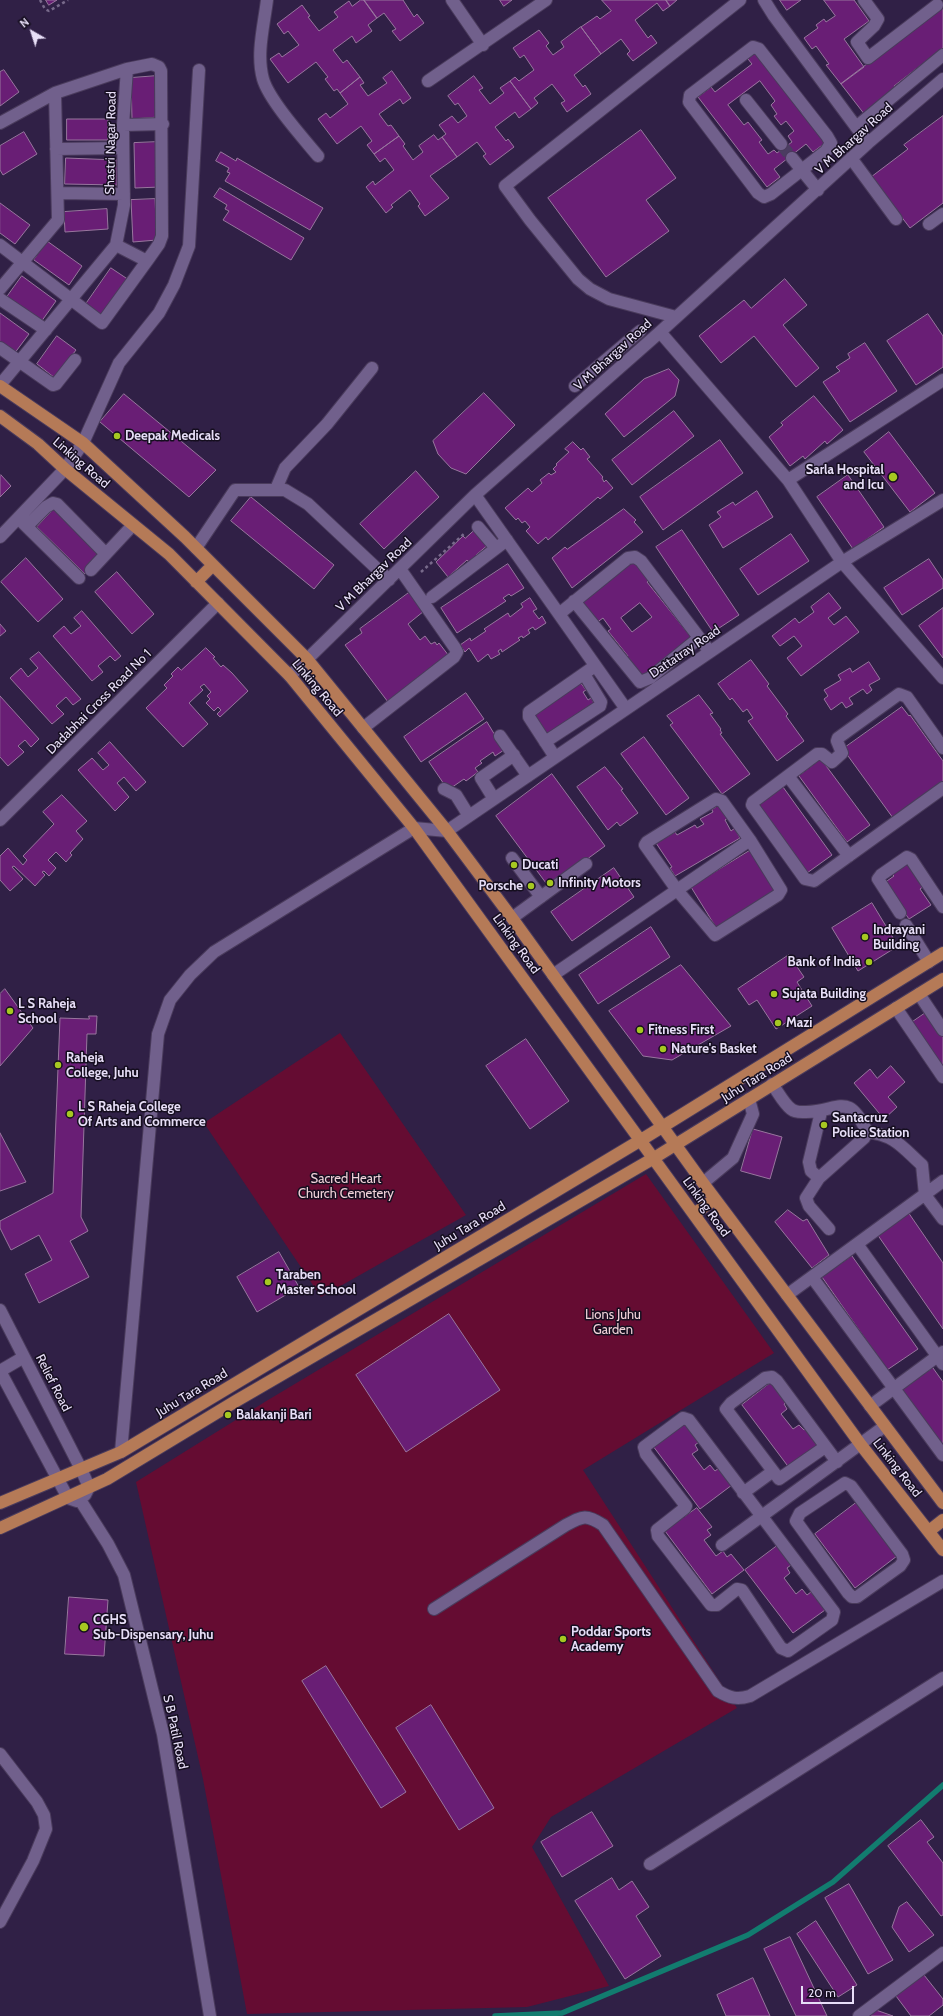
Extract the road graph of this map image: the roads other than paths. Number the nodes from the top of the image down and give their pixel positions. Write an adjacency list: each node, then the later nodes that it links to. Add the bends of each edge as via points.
1 (267, 0): 24 (street, via 260,50 263,79 276,103)
2 (452, 0): 8 (street)
3 (546, 0): 8 (street)
4 (740, 0): 41 (street, via 505,186 530,220 590,289 609,299)
5 (764, 0): 19 (street)
6 (864, 0): 7 (street, via 878,19 856,42 868,58)
7 (937, 5)
8 (483, 45): 13 (street)
9 (943, 55): 19 (street)
10 (127, 70): 14 (street, Shastri Nagar Road); 17 (street, via 152,64 159,67); 18 (street, Shastri Nagar Road)
11 (199, 70): 55 (street, via 189,246 159,314 119,363)
12 (943, 79): 20 (street, V M Bhargav Road)
13 (428, 81)
14 (55, 93): 16 (street, Shastri Nagar Road); 23 (street)
15 (746, 100): 21 (street)
16 (0, 123)
17 (163, 124): 18 (street); 36 (street, via 162,236)
18 (123, 125): 22 (street, Shastri Nagar Road)
19 (856, 127): 20 (street)
20 (868, 143): 26 (street, V M Bhargav Road)
21 (781, 144)
22 (123, 148): 23 (street); 30 (street, Shastri Nagar Road)
23 (56, 149): 29 (street)
24 (318, 156)
25 (792, 158): 27 (street)
26 (852, 158): 28 (street, V M Bhargav Road); 32 (street)
27 (802, 170): 27 (street, via 826,151 830,140 759,49 753,47 690,95 689,102 692,107 761,195 764,197 771,194); 28 (street)
28 (818, 190): 41 (street, V M Bhargav Road)
29 (59, 193): 30 (street); 37 (street, via 58,220)
30 (124, 194): 35 (street, Shastri Nagar Road)
31 (943, 214): 33 (street)
32 (896, 219)
33 (929, 224)
34 (0, 245): 37 (street)
35 (116, 245): 36 (street); 40 (street, Shastri Nagar Road)
36 (147, 261): 40 (street, via 102,323)
37 (23, 263): 38 (street); 40 (street)
38 (0, 289)
39 (0, 300): 42 (street)
40 (71, 300): 42 (street, Shastri Nagar Road)
41 (676, 317): 44 (street, V M Bhargav Road)
42 (46, 330): 48 (street, Shastri Nagar Road)
43 (640, 331): 46 (street)
44 (660, 332): 49 (street, V M Bhargav Road); 57 (street)
45 (0, 348): 48 (street)
46 (615, 353): 49 (street); 53 (street)
47 (75, 360): 48 (street, via 53,385)
48 (20, 361): 52 (street, Shastri Nagar Road)
49 (624, 364): 59 (street, V M Bhargav Road)
50 (372, 368): 58 (street, via 327,424 285,468)
51 (943, 380): 57 (street)
52 (0, 385): 55 (main road, Linking Road)
53 (575, 386)
54 (0, 416): 56 (main road, Linking Road, via 38,444)
55 (83, 443): 56 (street); 66 (main road, Linking Road)
56 (65, 469): 61 (street); 62 (main road, Linking Road)
57 (788, 480): 69 (street)
58 (276, 489): 66 (street, via 236,490); 74 (street, via 285,490 308,504)
59 (475, 495): 65 (street); 71 (street, V M Bhargav Road)
60 (943, 500): 69 (street, Dattatray Road)
61 (23, 522): 64 (street); 68 (street, via 53,503 57,504); 73 (street)
62 (133, 525): 68 (street); 75 (main road, Linking Road)
63 (478, 526): 67 (street)
64 (0, 537)
65 (507, 540): 67 (street); 79 (street)
66 (196, 548): 70 (main road, Linking Road)
67 (496, 548): 76 (street)
68 (106, 554): 72 (street)
69 (842, 562): 81 (street, Dattatray Road); 86 (street)
70 (213, 565): 75 (main road); 82 (main road, Linking Road)
71 (400, 569): 74 (street, V M Bhargav Road); 88 (street, via 457,652)
72 (91, 570)
73 (79, 578)
74 (390, 580): 82 (street, V M Bhargav Road)
75 (196, 582): 78 (main road, Linking Road)
76 (432, 597)
77 (574, 601): 79 (street); 80 (street, via 640,682 650,678); 80 (street, via 628,558 635,557 641,561)
78 (218, 603): 85 (main road, Linking Road); 102 (street, Dadabhai Cross Road No 1)
79 (559, 614): 83 (street)
80 (699, 638): 81 (street)
81 (710, 652): 87 (street, Dattatray Road)
82 (307, 659): 85 (street, V M Bhargav Road); 88 (main road, Linking Road)
83 (595, 666): 84 (street); 87 (street)
84 (584, 674): 90 (street, via 529,712 529,717); 90 (street, via 601,702 600,706)
85 (290, 676): 103 (main road, Linking Road)
86 (943, 678)
87 (626, 709): 93 (street, Dattatray Road)
88 (364, 728): 104 (main road, Linking Road)
89 (500, 736): 92 (street)
90 (545, 742): 93 (street)
91 (942, 746): 96 (street, via 907,697 899,694 838,738 842,753 832,762 822,754 817,754)
92 (514, 754): 95 (street); 100 (street, via 481,778)
93 (555, 758): 94 (street, Dattatray Road)
94 (543, 773): 95 (street, Dattatray Road); 99 (street)
95 (528, 776): 100 (street, Dattatray Road)
96 (788, 776): 106 (street); 106 (street, via 752,805 805,880 814,882)
97 (943, 788): 106 (street)
98 (444, 789): 101 (street, via 456,795)
99 (511, 796)
100 (494, 799): 101 (street, Dattatray Road)
101 (469, 816): 104 (street, Dattatray Road)
102 (0, 820)
103 (414, 828): 104 (street); 130 (main road, Linking Road); 153 (street, via 214,952 190,975 170,1000 158,1034)
104 (447, 831): 113 (main road, Linking Road)
105 (750, 840): 109 (street); 109 (street, via 722,801 716,799 647,842 646,848); 109 (street, via 779,886 781,890 778,895 715,935)
106 (849, 856)
107 (512, 858): 110 (street)
108 (586, 864): 110 (street)
109 (677, 890): 117 (street)
110 (541, 897): 113 (street)
111 (943, 907): 112 (street, via 911,859 907,858 878,879)
112 (900, 913)
113 (512, 918): 117 (main road, Linking Road)
114 (906, 925): 116 (street)
115 (943, 953): 116 (main road, Juhu Tara Road)
116 (929, 962): 123 (main road, Juhu Tara Road)
117 (553, 975): 128 (main road, Linking Road)
118 (943, 979): 119 (main road, Juhu Tara Road)
119 (921, 993): 120 (main road, Juhu Tara Road); 121 (street); 122 (street)
120 (896, 1008): 124 (street); 125 (main road, Juhu Tara Road)
121 (943, 1020)
122 (943, 1030)
123 (770, 1060): 125 (main road); 128 (main road, Juhu Tara Road)
124 (943, 1077)
125 (777, 1081): 126 (main road, Juhu Tara Road); 127 (street, via 792,1110)
126 (748, 1099): 131 (main road, Juhu Tara Road); 135 (street, via 753,1114 733,1158)
127 (821, 1112): 129 (street, via 842,1105 851,1108); 133 (street, via 809,1162 811,1171)
128 (662, 1127): 130 (main road, Juhu Tara Road); 131 (main road, Linking Road)
129 (867, 1132): 133 (street, via 864,1138); 136 (street, via 892,1138 922,1165)
130 (640, 1140): 132 (main road, Linking Road); 153 (main road, Juhu Tara Road)
131 (674, 1145): 132 (main road, Juhu Tara Road); 135 (main road, Linking Road)
132 (654, 1158): 138 (main road, Linking Road); 160 (main road, Juhu Tara Road, via 236,1401 108,1479)
133 (819, 1178): 140 (street, via 806,1198 808,1206)
134 (943, 1181): 136 (street)
135 (703, 1183): 137 (main road, Linking Road)
136 (925, 1195): 139 (street); 141 (street)
137 (715, 1199): 138 (main road); 143 (main road, Linking Road)
138 (694, 1214): 151 (main road, Linking Road)
139 (943, 1219)
140 (829, 1230)
141 (857, 1244): 142 (street); 146 (street)
142 (812, 1277): 143 (street); 148 (street)
143 (787, 1295): 149 (main road, Linking Road)
144 (0, 1310): 145 (street, Relief Road)
145 (24, 1357): 147 (street); 156 (street, Relief Road)
146 (941, 1357): 148 (street)
147 (0, 1371): 159 (street)
148 (894, 1388): 149 (street); 154 (street)
149 (870, 1406): 150 (main road, Linking Road)
150 (885, 1426): 151 (street); 166 (main road, Linking Road)
151 (861, 1445): 155 (street); 170 (main road, Linking Road)
152 (825, 1446): 155 (street); 158 (street, via 782,1478 777,1478); 158 (street, via 775,1379 769,1377 726,1409)
153 (121, 1452): 156 (main road, Juhu Tara Road)
154 (943, 1455)
155 (837, 1462): 157 (street)
156 (81, 1469): 159 (main road, Juhu Tara Road); 160 (street)
157 (824, 1471): 161 (street); 167 (street)
158 (772, 1472): 162 (street)
159 (57, 1480): 163 (street); 164 (main road, Juhu Tara Road)
160 (89, 1487): 163 (main road, Juhu Tara Road); 165 (street)
161 (836, 1487): 161 (street, via 800,1513 796,1521 848,1593 852,1597 857,1597 900,1566 904,1560 852,1486 845,1483)
162 (743, 1493): 167 (street); 167 (street, via 687,1419 683,1418 644,1447 646,1454 686,1506 657,1530 658,1536 711,1604 717,1605 737,1589 742,1590 782,1648 788,1651 832,1620 834,1612)
163 (68, 1498): 165 (street); 169 (main road, Juhu Tara Road)
164 (0, 1503)
165 (82, 1503): 181 (street, S B Patil Road, via 124,1575 163,1734)
166 (943, 1504)
167 (762, 1517): 171 (street)
168 (943, 1520): 170 (main road)
169 (0, 1528)
170 (929, 1531): 172 (main road, Linking Road)
171 (722, 1545)
172 (943, 1550)
173 (943, 1581): 174 (street, via 750,1696 739,1699 718,1691 603,1525 592,1518 583,1516 566,1525)
174 (434, 1609)
175 (943, 1678): 177 (street)
176 (0, 1754): 178 (street, via 37,1802 44,1815 46,1829)
177 (650, 1864)
178 (0, 1922)
179 (943, 1953): 180 (street)
180 (863, 2014)
181 (210, 2016)

